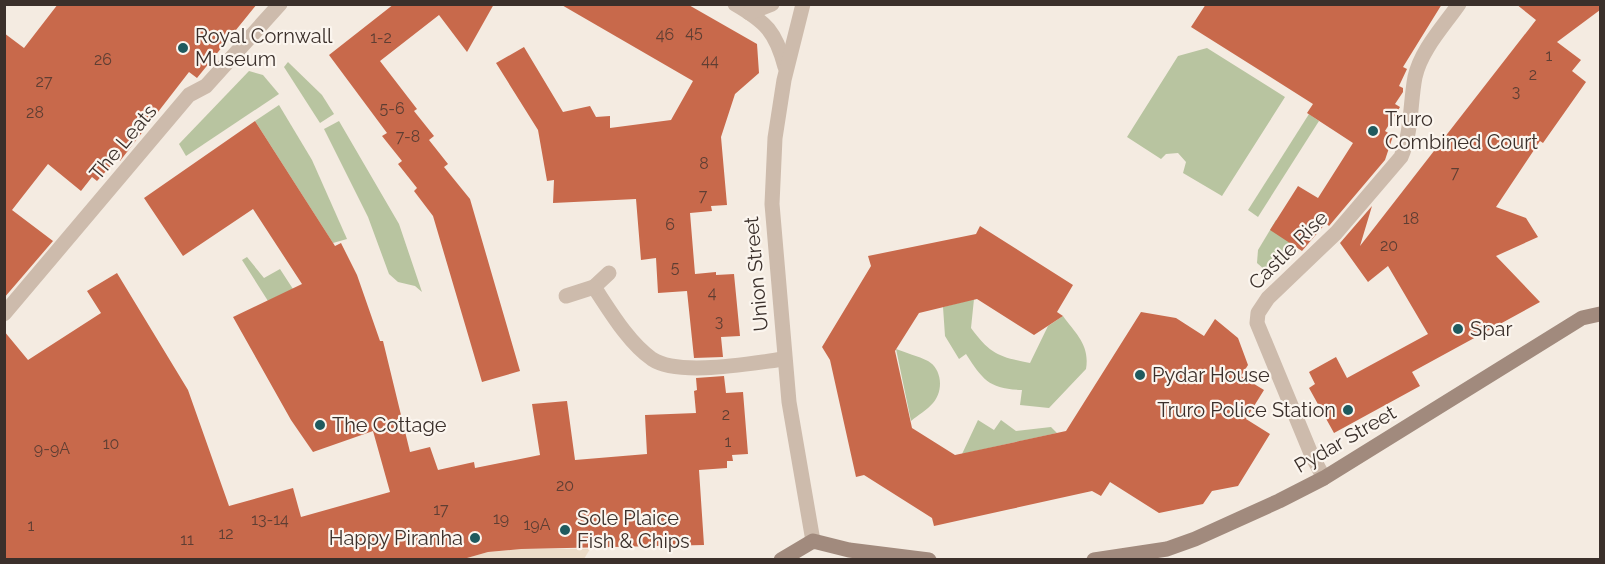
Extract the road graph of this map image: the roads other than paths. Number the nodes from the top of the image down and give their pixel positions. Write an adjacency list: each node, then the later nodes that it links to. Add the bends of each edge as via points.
1 (280, 4): 11 (street, The Leats, via 206,86 189,95)
2 (735, 4): 6 (street)
3 (772, 4): 6 (street)
4 (803, 4): 7 (street, Union Street)
5 (1459, 4): 14 (street, Castle Rise, via 1420,62 1406,142 1396,163 1336,233 1258,312 1257,323)
6 (750, 13): 7 (street, via 775,36)
7 (785, 70): 13 (street, Union Street, via 775,138 772,204)
8 (609, 273): 9 (street)
9 (594, 287): 10 (street); 13 (street, via 640,348 660,363 692,367)
10 (566, 296)
11 (4, 314)
12 (1600, 314): 14 (main road, Pydar Street, via 1582,318)
13 (784, 359): 15 (street, Union Street)
14 (1324, 478): 18 (main road, Pydar Street, via 1167,549)
15 (813, 541): 16 (main road); 17 (main road, via 849,550)
16 (781, 560)
17 (930, 560)
18 (1094, 560)

